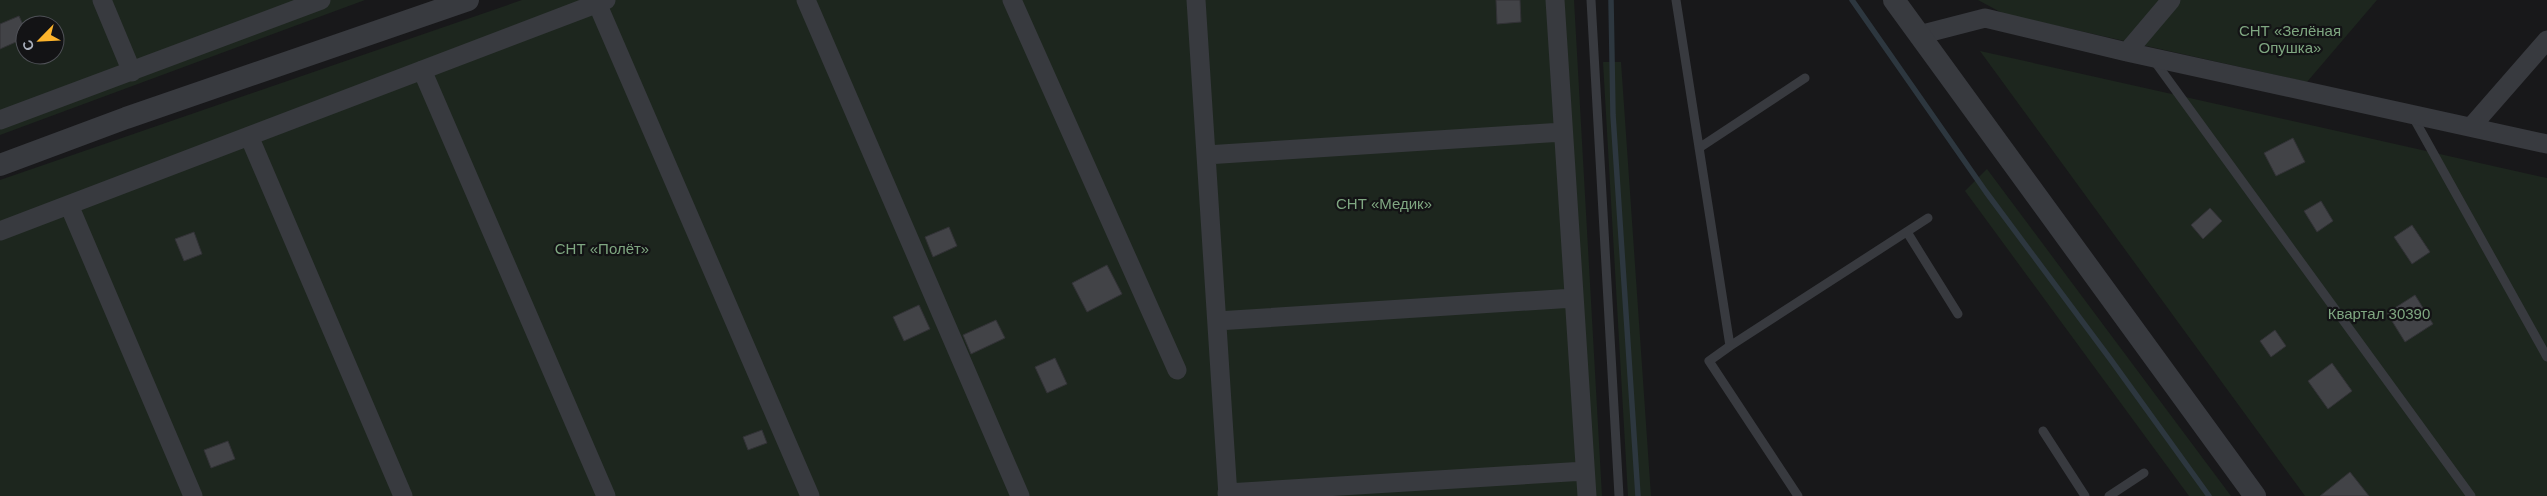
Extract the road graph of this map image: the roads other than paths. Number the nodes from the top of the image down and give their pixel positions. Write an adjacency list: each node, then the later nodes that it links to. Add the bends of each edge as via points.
1 (102, 0): 18 (street)
2 (321, 0): 18 (street)
3 (468, 0): 28 (street, via 126,118)
4 (806, 0): 48 (street)
5 (1012, 0): 38 (street)
6 (1196, 0): 27 (street)
7 (1555, 0): 23 (street)
8 (1591, 0): 50 (lane)
9 (1676, 0): 26 (lane)
10 (2171, 0): 15 (street)
11 (601, 2): 17 (street); 47 (street)
12 (1903, 4): 13 (street)
13 (1919, 35): 15 (street, via 1985,18); 54 (street)
14 (2547, 40): 22 (street)
15 (2127, 52): 16 (street)
16 (2151, 57): 20 (street); 55 (lane)
17 (422, 70): 24 (street); 46 (street)
18 (132, 72): 21 (street)
19 (1805, 78): 26 (lane)
20 (2411, 114): 22 (street); 37 (lane)
21 (0, 120)
22 (2471, 127): 25 (street)
23 (1563, 132): 27 (street); 33 (street)
24 (249, 136): 29 (street); 45 (street)
25 (2547, 144)
26 (1699, 148): 36 (lane)
27 (1206, 155): 35 (street)
28 (0, 166)
29 (69, 205): 31 (street); 44 (street)
30 (1928, 218): 32 (lane)
31 (0, 231)
32 (1907, 232): 34 (lane); 36 (lane)
33 (1574, 298): 35 (street); 40 (street)
34 (1958, 314)
35 (1217, 321): 43 (street)
36 (1730, 346): 51 (lane, via 1709,361)
37 (2547, 358)
38 (1177, 370)
39 (2044, 431): 52 (lane)
40 (1585, 471): 42 (street); 49 (street)
41 (2144, 472): 53 (lane)
42 (1389, 489): 43 (street)
43 (1228, 494)
44 (193, 496)
45 (403, 496)
46 (606, 496)
47 (810, 496)
48 (1020, 496)
49 (1587, 496)
50 (1619, 496)
51 (1798, 496)
52 (2085, 496)
53 (2109, 496)
54 (2255, 496)
55 (2471, 496)

